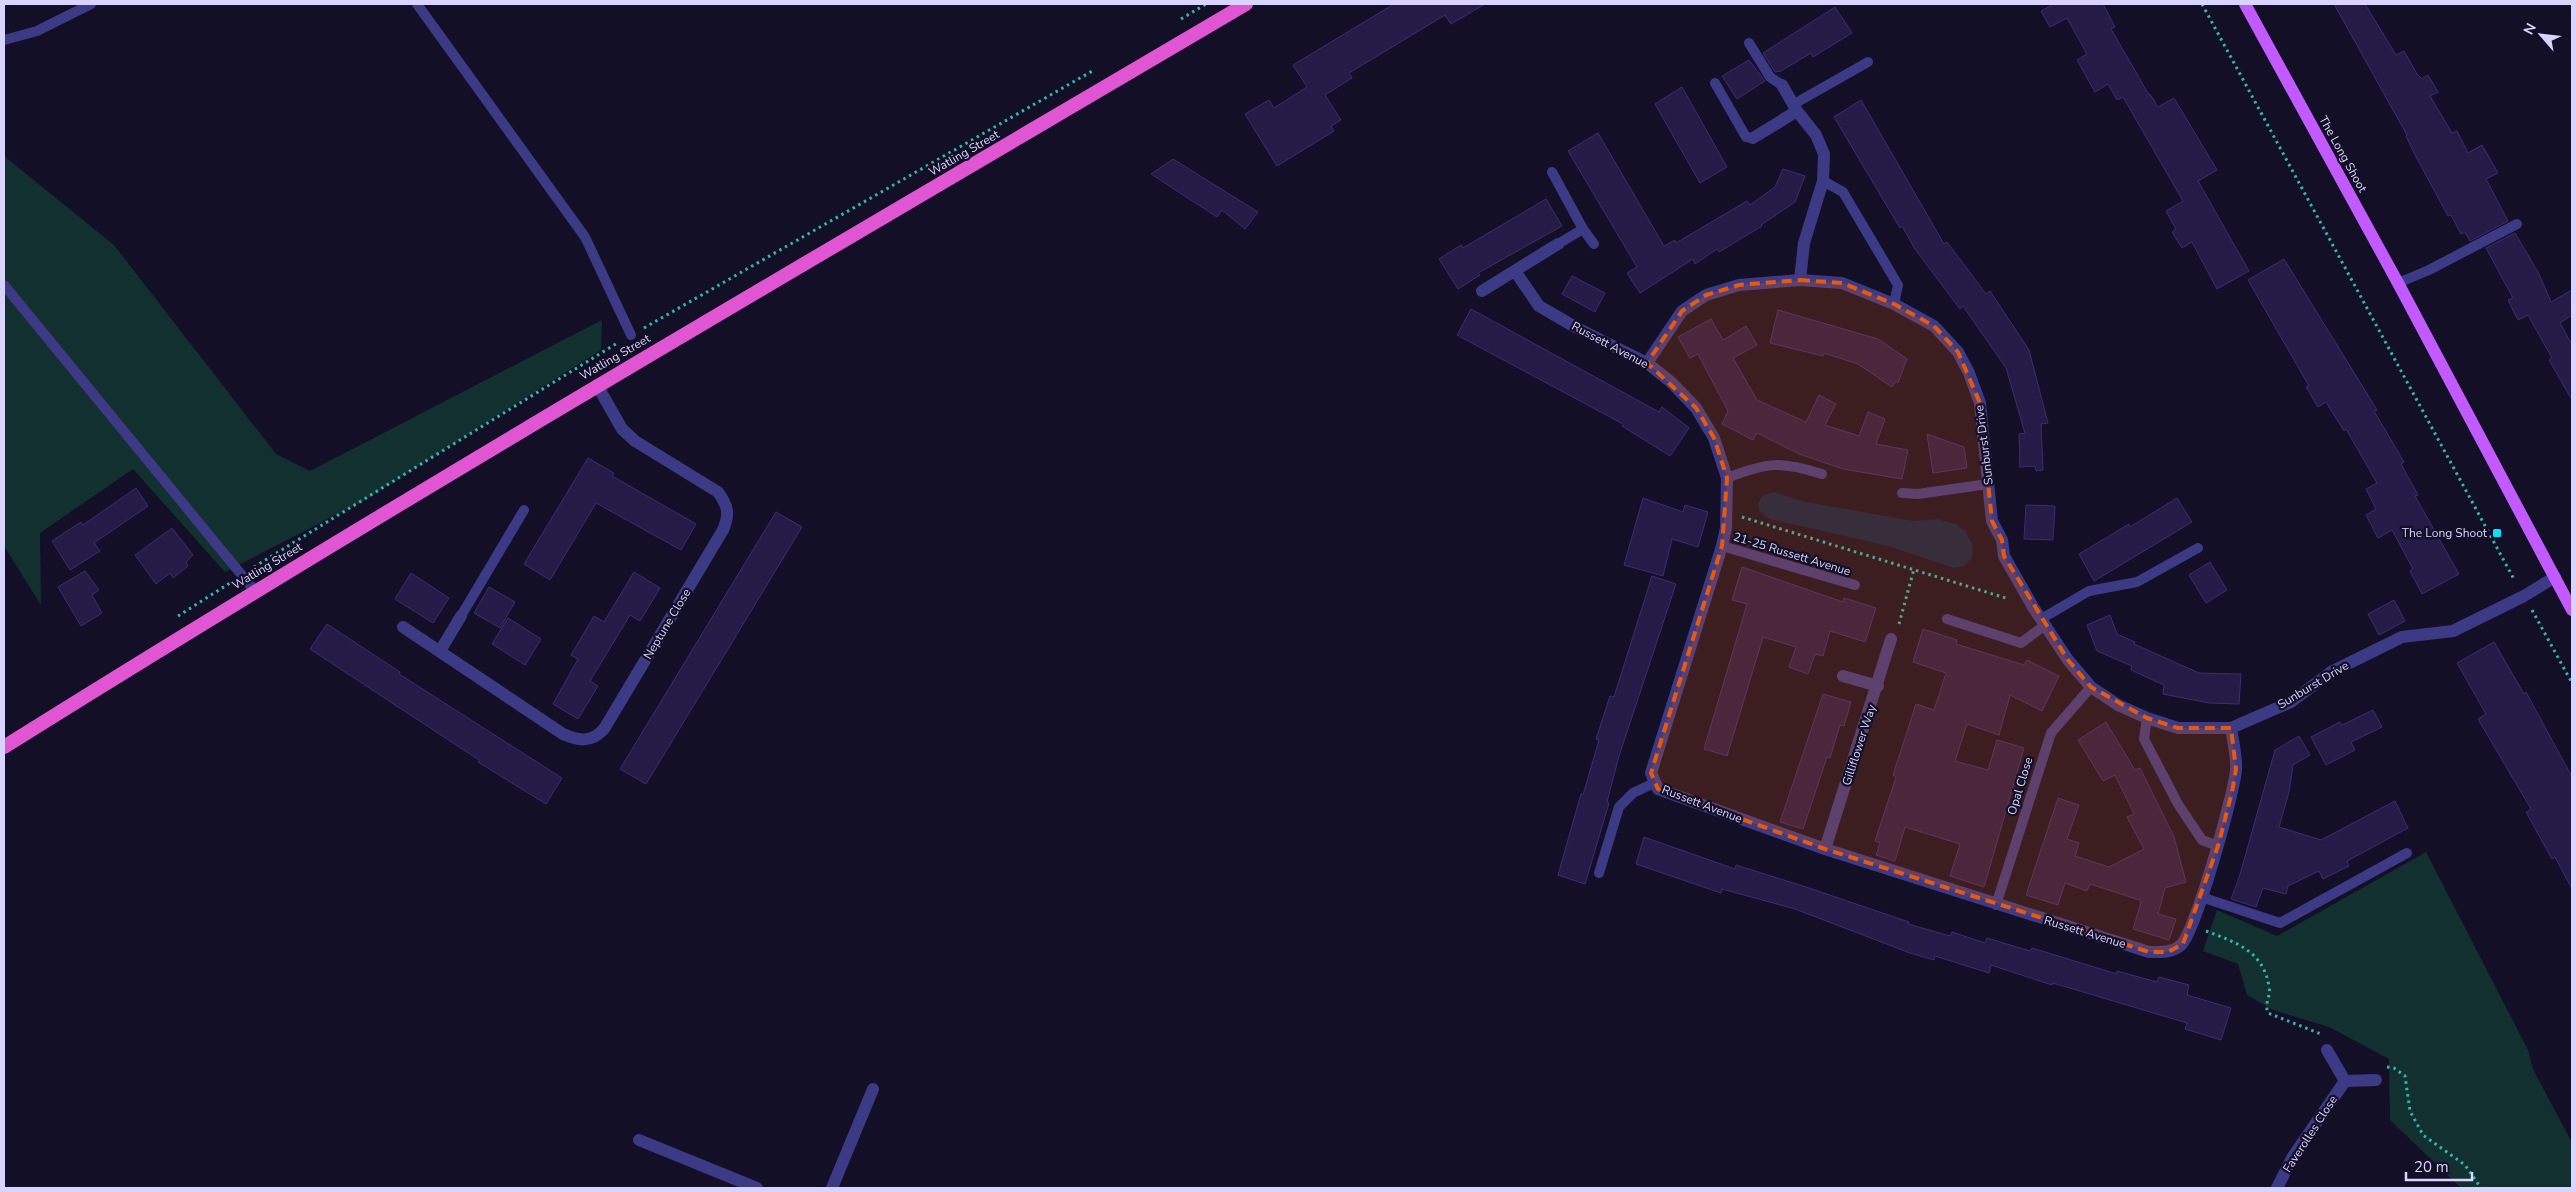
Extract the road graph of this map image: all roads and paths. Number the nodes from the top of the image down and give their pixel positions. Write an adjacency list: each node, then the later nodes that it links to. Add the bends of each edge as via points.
1 (91, 4): 8 (lane, via 37,31)
2 (417, 4): 28 (lane, via 585,237)
3 (1206, 4): 7 (path)
4 (1246, 4): 30 (highway, Watling Street)
5 (2202, 4): 44 (path)
6 (2245, 4): 24 (main road, The Long Shoot)
7 (1172, 24)
8 (4, 40)
9 (1749, 42): 13 (lane, via 1770,77)
10 (1868, 62): 14 (lane)
11 (1096, 69): 28 (path)
12 (1715, 83): 15 (lane, via 1746,137)
13 (1782, 85): 14 (street)
14 (1796, 108): 15 (street); 17 (street, via 1816,135 1824,154)
15 (1753, 138)
16 (1552, 172): 19 (lane)
17 (1823, 181): 23 (street, via 1804,243); 27 (lane, via 1843,192 1898,285)
18 (2517, 224): 24 (lane, via 2430,270)
19 (1583, 229): 20 (lane); 21 (lane)
20 (1558, 244): 22 (street)
21 (1594, 244)
22 (1515, 272): 26 (street); 29 (street, Russett Avenue, via 1539,306)
23 (1800, 280): 27 (street, Sunburst Drive, via 1842,283); 29 (street, Sunburst Drive, via 1739,285 1706,295 1682,311)
24 (2398, 283): 41 (main road, The Long Shoot)
25 (4, 285): 40 (lane)
26 (1482, 291)
27 (1894, 304): 33 (street, Sunburst Drive, via 1934,326 1958,352 1970,373 1980,403)
28 (631, 335): 40 (path)
29 (1647, 363): 32 (street, Russett Avenue, via 1696,408 1714,438)
30 (597, 385): 43 (highway, Watling Street); 53 (street, Neptune Close, via 622,429 635,441 718,492 726,503 729,516 718,538 604,729 587,741 563,734)
31 (1822, 474): 32 (lane, via 1769,464)
32 (1728, 478): 36 (street, Russett Avenue)
33 (1988, 484): 34 (lane, via 1918,494); 45 (street, Sunburst Drive, via 1992,521 2002,540 2004,556)
34 (1902, 493)
35 (524, 510): 47 (lane)
36 (1727, 512): 37 (street, Russett Avenue); 39 (path)
37 (1722, 546): 42 (lane, 21-25 Russett Avenue); 61 (street, Russett Avenue, via 1651,773)
38 (2198, 548): 50 (lane, via 2137,582 2089,591)
39 (1914, 569): 45 (path); 52 (path, via 1898,628)
40 (242, 575): 43 (lane); 48 (path)
41 (2554, 577): 44 (street, Sunburst Drive); 46 (main road, The Long Shoot)
42 (1855, 586)
43 (254, 590): 60 (highway, Watling Street)
44 (2524, 596): 55 (path); 59 (street, Sunburst Drive, via 2453,631 2402,637 2331,672 2291,702)
45 (2033, 607): 50 (street, Sunburst Drive)
46 (2572, 610)
47 (461, 616): 53 (street)
48 (176, 617)
49 (1947, 619): 50 (lane, via 2021,643)
50 (2043, 622): 57 (street, Sunburst Drive)
51 (403, 627): 53 (street, Neptune Close)
52 (1891, 639): 56 (street, Gilliflower Way)
53 (440, 651)
54 (1843, 676): 56 (street)
55 (2572, 683)
56 (1878, 686): 63 (street, Gilliflower Way)
57 (2091, 687): 58 (street, Sunburst Drive, via 2118,705); 67 (lane, Opal Close, via 2051,732)
58 (2147, 718): 59 (street, Sunburst Drive, via 2178,728); 62 (lane, via 2144,739 2178,804 2202,840)
59 (2231, 728): 62 (street, Russett Avenue, via 2236,769)
60 (4, 747)
61 (1654, 783): 63 (street, Russett Avenue, via 1667,793); 65 (lane, via 1633,793 1619,807)
62 (2218, 846): 66 (street, Russett Avenue)
63 (1825, 850): 67 (street, Russett Avenue)
64 (2407, 853): 66 (lane, via 2280,923)
65 (1599, 873)
66 (2201, 897): 67 (street, Russett Avenue, via 2183,944 2168,952 2149,952)
67 (1996, 905)
68 (2327, 1050): 70 (street)
69 (2376, 1080): 70 (street)
70 (2345, 1081): 75 (street, Faverolles Close, via 2292,1158)
71 (873, 1089): 74 (street)
72 (639, 1140): 73 (street)
73 (756, 1188)
74 (832, 1188)
75 (2277, 1188)

